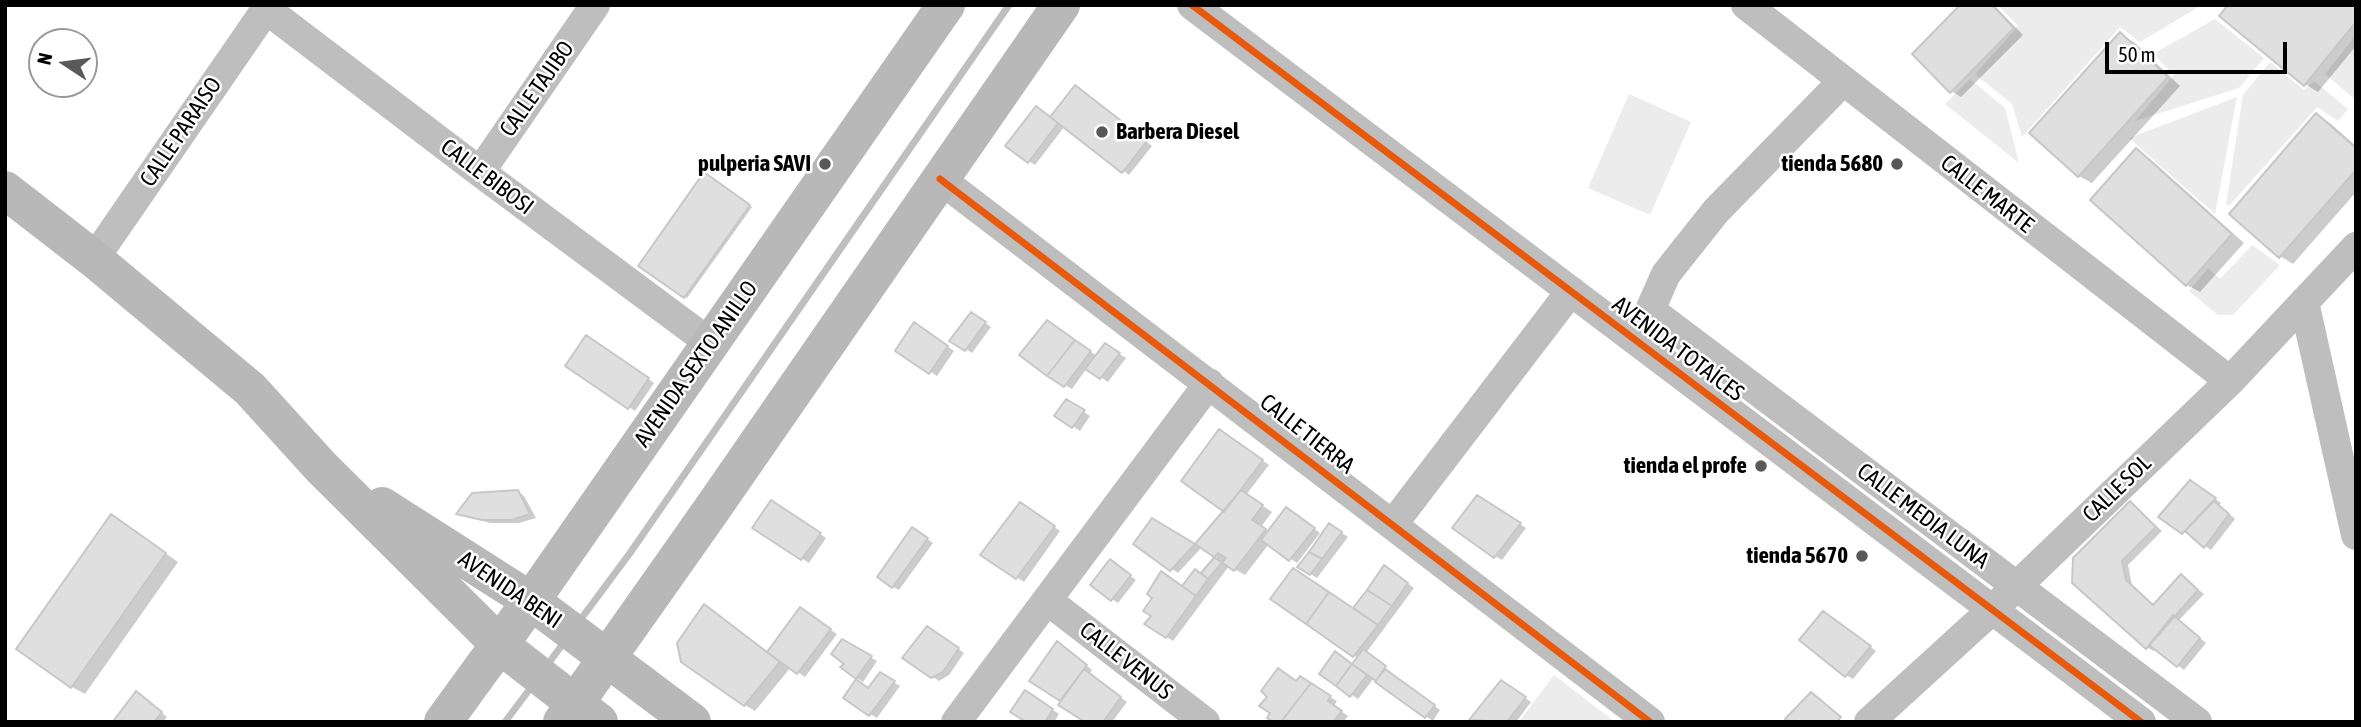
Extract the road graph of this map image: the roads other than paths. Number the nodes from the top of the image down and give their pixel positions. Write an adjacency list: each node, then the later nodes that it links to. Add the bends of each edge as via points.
1 (595, 5): 8 (street, CALLE TAJIBO)
2 (946, 5): 17 (main road, AVENIDA SEXTO ANILLO)
3 (1061, 5): 9 (main road)
4 (1192, 5): 13 (street, AVENIDA TOTAÍCES)
5 (1746, 5): 7 (street, CALLE MARTE)
6 (267, 7): 8 (street, CALLE BIBOSI); 12 (street, CALLE PARAISO)
7 (1842, 82): 15 (street, via 1716,211 1667,274); 18 (street, CALLE MARTE)
8 (480, 172): 17 (street, CALLE BIBOSI)
9 (940, 179): 19 (street, CALLE TIERRA); 28 (main road)
10 (5, 190): 12 (main road, AVENIDA BENI)
11 (2356, 247): 14 (street, CALLE SOL)
12 (94, 259): 20 (main road, AVENIDA BENI, via 250,389)
13 (1571, 291): 16 (street, AVENIDA TOTAÍCES); 21 (street)
14 (2304, 302): 18 (street, CALLE SOL); 22 (street)
15 (1650, 310): 16 (street); 23 (street, CALLE MEDIA LUNA)
16 (1635, 342): 26 (street, AVENIDA TOTAÍCES)
17 (710, 343): 25 (main road, AVENIDA SEXTO ANILLO)
18 (2230, 382): 23 (street, CALLE SOL)
19 (1209, 383): 21 (street, CALLE TIERRA); 24 (street)
20 (321, 467): 25 (main road, AVENIDA BENI); 27 (main road, AVENIDA BENI)
21 (1392, 524): 34 (street, CALLE TIERRA)
22 (2356, 535)
23 (2016, 586): 26 (street, CALLE SOL); 37 (street, CALLE MEDIA LUNA)
24 (1047, 600): 32 (street); 33 (street, CALLE VENUS)
25 (537, 605): 27 (main road, AVENIDA SEXTO ANILLO); 28 (main road, AVENIDA BENI)
26 (1993, 608): 35 (street, CALLE SOL); 36 (street, AVENIDA TOTAÍCES)
27 (504, 649): 29 (main road, AVENIDA BENI); 30 (main road, AVENIDA SEXTO ANILLO)
28 (602, 653): 29 (main road); 31 (main road, AVENIDA BENI)
29 (575, 710)
30 (443, 722)
31 (692, 722)
32 (956, 722)
33 (1205, 722)
34 (1650, 722)
35 (1869, 722)
36 (2141, 722)
37 (2197, 722)

